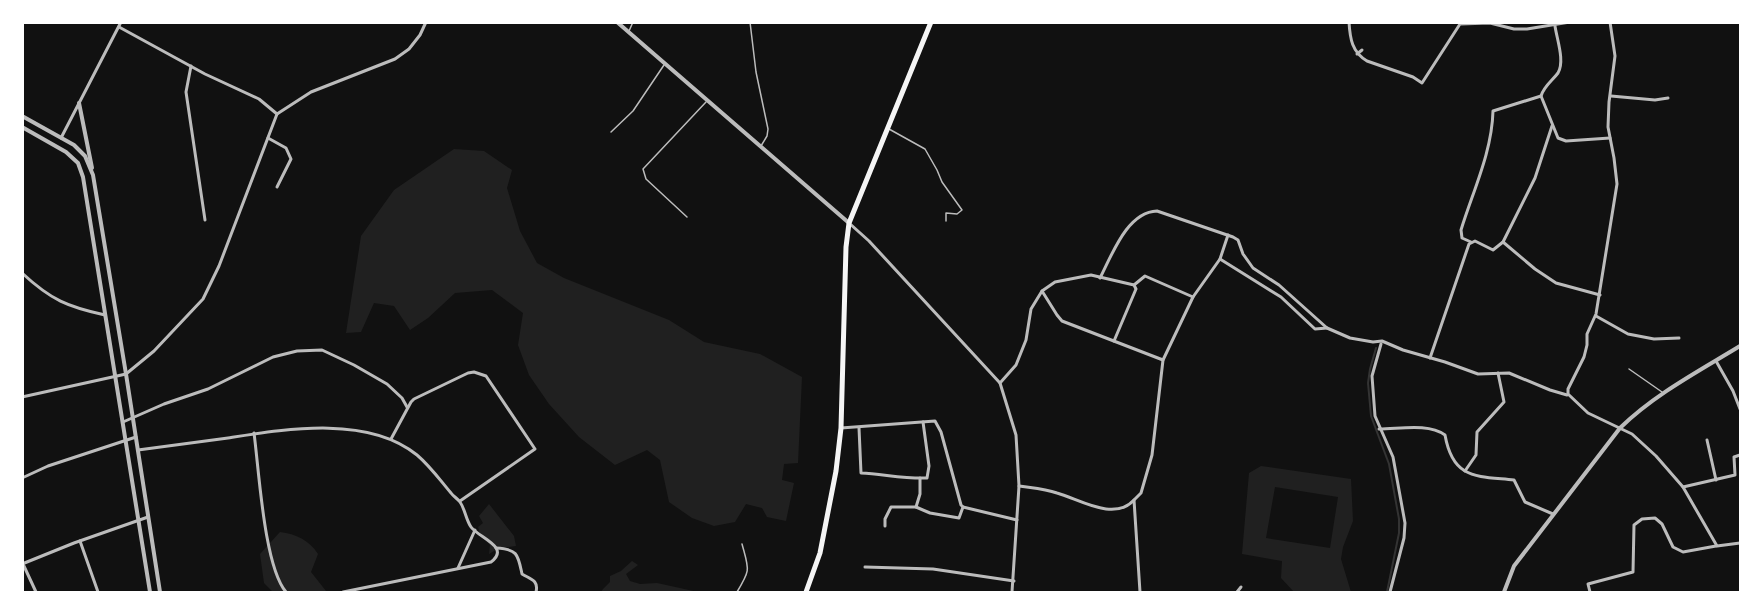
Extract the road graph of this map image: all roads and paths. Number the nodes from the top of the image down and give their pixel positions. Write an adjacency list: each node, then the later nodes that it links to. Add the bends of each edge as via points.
1 (426, 22): 20 (street, via 409,49 395,60 311,92)
2 (617, 22): 12 (street)
3 (633, 22): 12 (lane)
4 (750, 22): 31 (lane, via 768,129)
5 (932, 22): 25 (highway)
6 (1349, 22): 9 (street, via 1351,39 1367,61 1424,80 1460,24)
7 (1570, 22): 11 (street)
8 (1610, 22): 16 (street, via 1615,56)
9 (1475, 23): 11 (street, via 1514,29)
10 (120, 25): 14 (street); 19 (street)
11 (1555, 26): 15 (street, via 1561,63)
12 (628, 32): 13 (street)
13 (665, 63): 18 (street); 26 (lane, via 633,111)
14 (191, 66): 20 (street, via 259,99); 37 (street, via 186,92)
15 (1541, 96): 23 (street); 41 (street, via 1493,111 1488,147 1461,230 1462,238)
16 (1610, 96): 17 (street); 30 (street)
17 (1668, 98)
18 (708, 100): 31 (street); 36 (lane, via 643,170 646,179)
19 (80, 103): 28 (street); 34 (street)
20 (277, 114): 29 (street)
21 (22, 116): 22 (street)
22 (39, 126): 27 (street); 28 (street)
23 (1552, 126): 30 (street, via 1557,138 1566,141); 42 (street, via 1535,177)
24 (22, 127): 27 (street)
25 (888, 129): 38 (lane, via 925,149 962,210 957,214 946,213); 39 (highway)
26 (611, 132)
27 (35, 134): 33 (street)
28 (61, 138): 32 (street)
29 (268, 138): 35 (street, via 286,148 291,159); 62 (street, via 203,299 154,351)
30 (1610, 138): 48 (street, via 1617,184)
31 (761, 147): 39 (street)
32 (85, 156): 33 (street); 34 (street)
33 (78, 163): 50 (street)
34 (93, 175): 62 (street)
35 (277, 187)
36 (687, 217)
37 (205, 220)
38 (946, 221)
39 (849, 223): 64 (street); 75 (highway)
40 (1228, 234): 43 (street); 45 (street, via 1157,211 1147,212 1132,222); 52 (street, via 1238,240 1253,268 1279,285)
41 (1471, 242): 42 (street, via 1493,250); 57 (street)
42 (1503, 242): 48 (street, via 1556,283)
43 (1220, 259): 49 (street); 52 (street, via 1281,297 1315,329)
44 (22, 273): 50 (street, via 49,296 75,308)
45 (1100, 278): 46 (street); 47 (street, via 1055,282)
46 (1134, 285): 49 (street, via 1145,276); 54 (street, via 1136,289)
47 (1042, 291): 54 (street, via 1062,321); 64 (street, via 1031,309 1026,340 1016,365)
48 (1600, 295): 51 (street)
49 (1193, 297): 58 (street)
50 (105, 315): 63 (street)
51 (1595, 316): 53 (street, via 1628,334); 68 (street, via 1587,334 1584,357 1568,389)
52 (1327, 328): 55 (street, via 1350,338)
53 (1679, 338)
54 (1114, 341): 58 (street)
55 (1381, 342): 57 (street); 78 (street, via 1372,376)
56 (1740, 346): 59 (street)
57 (1430, 358): 61 (street, via 1478,374)
58 (1163, 360): 92 (street, via 1152,455 1141,493)
59 (1716, 361): 66 (street); 67 (street)
60 (1629, 369): 67 (lane)
61 (1498, 373): 68 (street, via 1509,373); 86 (street, via 1504,402 1478,432 1476,455)
62 (126, 374): 63 (street); 72 (street)
63 (115, 376): 69 (street); 73 (street)
64 (1000, 383): 90 (street, via 1016,435)
65 (1740, 389): 66 (street)
66 (1733, 391): 71 (street)
67 (1663, 393): 77 (street)
68 (1569, 396): 77 (street, via 1588,413)
69 (22, 397)
70 (407, 407): 72 (street, via 387,384 354,365 322,350 297,351 273,357 208,389); 81 (street); 93 (street, via 414,399 460,376 483,374 535,449)
71 (1740, 409)
72 (133, 418): 73 (street); 80 (street)
73 (123, 422): 82 (street)
74 (923, 422): 76 (street); 88 (street, via 929,466 927,478); 95 (street, via 935,421 941,432)
75 (841, 428): 76 (street); 120 (highway, via 820,553)
76 (859, 428): 88 (street, via 861,473)
77 (1620, 428): 91 (street, via 1656,456); 96 (street)
78 (1379, 429): 86 (street, via 1439,431 1445,435 1458,467); 124 (street, via 1393,457 1405,523)
79 (254, 433): 81 (street, via 348,430); 84 (street); 116 (street, via 271,557)
80 (136, 437): 82 (street); 84 (street)
81 (391, 439): 93 (street, via 418,456)
82 (126, 440): 87 (street); 98 (street)
83 (1707, 440): 89 (street)
84 (138, 450): 97 (street)
85 (1740, 455): 89 (street, via 1734,457 1735,475)
86 (1465, 471): 96 (street, via 1480,477 1514,480 1525,502)
87 (22, 478)
88 (920, 478): 94 (street)
89 (1716, 480): 91 (street)
90 (1019, 486): 92 (street, via 1050,490 1105,509 1130,505); 99 (street)
91 (1683, 487): 105 (street)
92 (1134, 500): 122 (street)
93 (460, 501): 101 (street)
94 (916, 507): 95 (street, via 959,518); 100 (street, via 891,507)
95 (963, 507): 99 (street)
96 (1553, 514): 125 (street, via 1514,566)
97 (148, 517): 98 (street); 115 (street)
98 (139, 520): 102 (street); 114 (street)
99 (1017, 520): 110 (street)
100 (885, 526)
101 (475, 530): 106 (street); 109 (street)
102 (80, 541): 107 (street); 113 (street)
103 (1740, 543): 105 (street)
104 (742, 544): 119 (lane, via 749,568)
105 (1717, 546): 126 (street, via 1683,552 1673,547 1655,518 1642,519 1634,525 1634,572 1588,584)
106 (496, 548): 109 (street, via 497,558 491,562); 118 (street, via 517,554 522,574 535,582)
107 (23, 563): 112 (street)
108 (865, 567): 110 (street, via 933,570)
109 (458, 568): 117 (street)
110 (1014, 581): 121 (street)
111 (1241, 587): 123 (street)
112 (36, 592)
113 (98, 592)
114 (150, 592)
115 (160, 592)
116 (286, 592)
117 (343, 592)
118 (536, 592)
119 (737, 592)
120 (806, 592)
121 (1012, 592)
122 (1140, 592)
123 (1237, 592)
124 (1390, 592)
125 (1504, 592)
126 (1590, 592)

